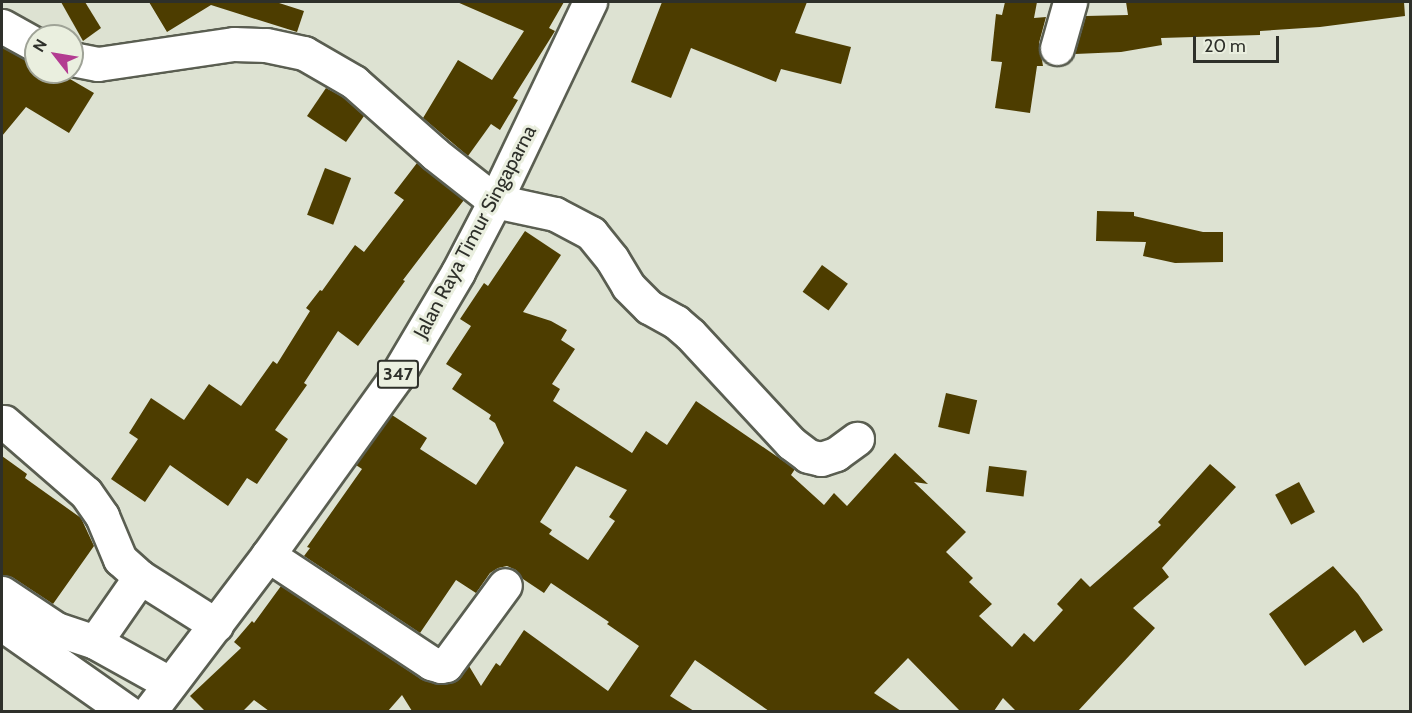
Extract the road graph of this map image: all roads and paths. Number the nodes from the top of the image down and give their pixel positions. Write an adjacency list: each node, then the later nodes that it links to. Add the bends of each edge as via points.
1 (590, 2): 7 (street, Jalan Raya Timur Singaparna / 347)
2 (1070, 2): 5 (street)
3 (2, 26): 4 (street)
4 (24, 38)
5 (1057, 48)
6 (84, 61): 7 (street, via 98,64 234,44 304,52 354,82)
7 (495, 201): 9 (street, via 555,214 591,233 628,286 649,307 690,334 791,443 808,456 820,459 836,454); 10 (street, Jalan Raya Timur Singaparna / 347, via 396,377)
8 (4, 422): 11 (street, via 86,493 102,516 120,559)
9 (857, 439)
10 (268, 555): 12 (street, via 441,666 455,654); 15 (street, Jalan Raya Timur Singaparna / 347)
11 (140, 577): 15 (street); 16 (street)
12 (505, 585)
13 (2, 593): 16 (street, via 56,629)
14 (2, 624): 18 (street)
15 (216, 625): 17 (street, Jalan Raya Timur Singaparna / 347)
16 (95, 642): 17 (street)
17 (169, 683): 19 (street, Jalan Raya Timur Singaparna / 347)
18 (127, 711)
19 (149, 711)

